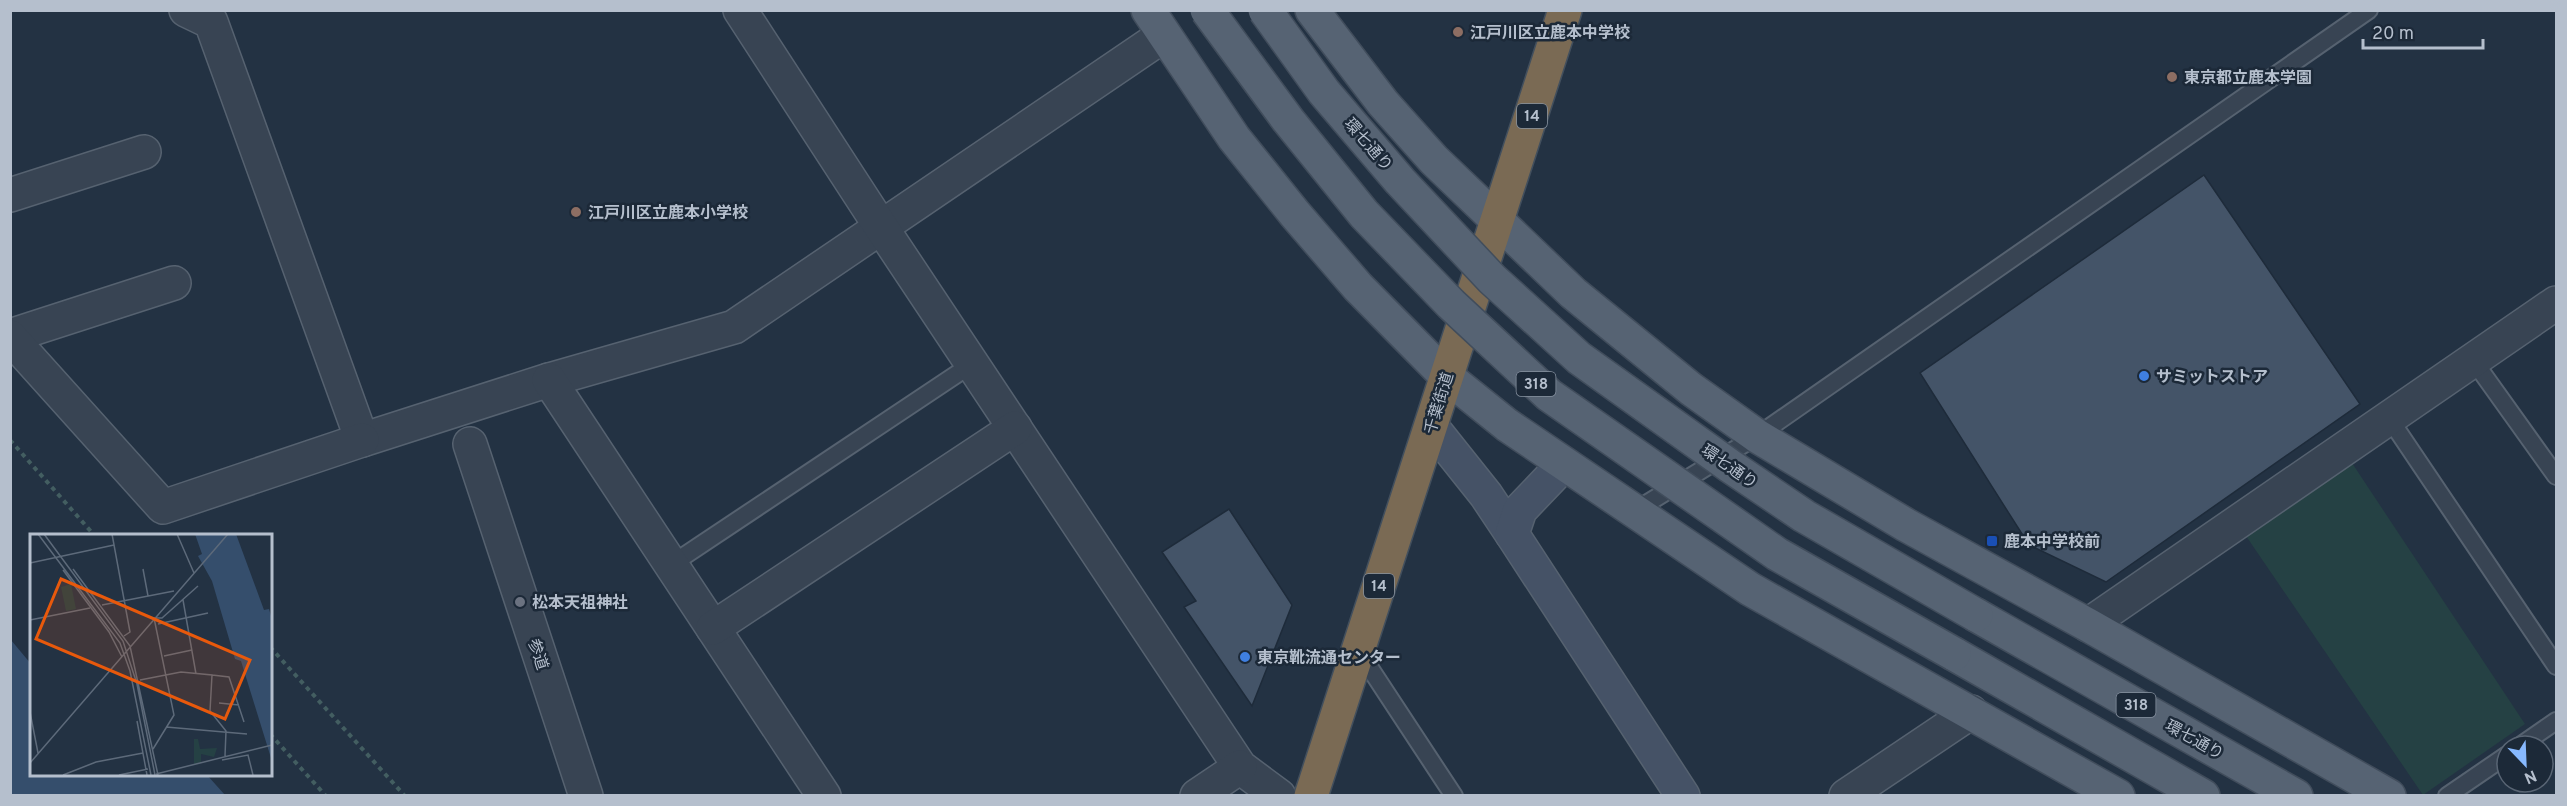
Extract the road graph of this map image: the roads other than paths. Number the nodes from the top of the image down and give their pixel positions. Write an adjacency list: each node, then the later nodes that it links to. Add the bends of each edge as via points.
1 (186, 10): 24 (street, via 211,22)
2 (740, 10): 12 (street)
3 (1207, 10): 49 (main road, 318, bridge, via 1364,214 1451,304 1549,395 1777,554)
4 (1265, 10): 50 (main road, 環七通り / 318, bridge, via 1324,92 1400,181 1492,279 1578,358 1804,516)
5 (1312, 10): 11 (main road, via 1383,104)
6 (1565, 10): 11 (highway, 千葉街道 / 14)
7 (2369, 10): 23 (lane)
8 (1156, 23): 12 (street); 18 (main road, via 1234,138 1295,214)
9 (144, 152): 10 (street)
10 (10, 195)
11 (1498, 222): 18 (highway, 千葉街道 / 14); 23 (main road, via 1633,344)
12 (880, 227): 17 (street); 19 (street, via 734,327)
13 (174, 283): 15 (street)
14 (2556, 303): 16 (street)
15 (10, 336): 24 (street, via 163,507)
16 (2473, 360): 20 (street); 27 (lane)
17 (972, 364): 22 (street); 30 (lane)
18 (1446, 376): 21 (highway, 千葉街道 / 14); 26 (main road)
19 (549, 380): 24 (street); 30 (street)
20 (2389, 418): 31 (street); 34 (lane)
21 (1431, 426): 29 (street); 33 (highway, 千葉街道 / 14)
22 (1015, 428): 32 (street); 39 (street)
23 (1757, 436): 28 (lane); 31 (main road, via 1906,525)
24 (362, 441)
25 (470, 444): 40 (street, 参道)
26 (1563, 465): 28 (main road); 29 (street, via 1520,510)
27 (2556, 476)
28 (1633, 512): 35 (main road, via 1750,589)
29 (1512, 534): 46 (street)
30 (672, 564): 32 (street)
31 (2088, 625): 51 (main road)
32 (713, 628): 41 (street)
33 (1358, 650): 44 (highway, 千葉街道 / 14); 45 (lane)
34 (2556, 666)
35 (1971, 712): 47 (street); 48 (main road)
36 (2556, 721): 37 (lane)
37 (2537, 734)
38 (2495, 763): 52 (lane)
39 (1240, 767): 42 (street); 43 (street)
40 (586, 795)
41 (824, 795)
42 (1197, 795)
43 (1280, 795)
44 (1311, 795)
45 (1454, 795)
46 (1683, 795)
47 (1846, 795)
48 (2118, 795)
49 (2203, 795)
50 (2296, 795)
51 (2389, 795)
52 (2447, 795)

